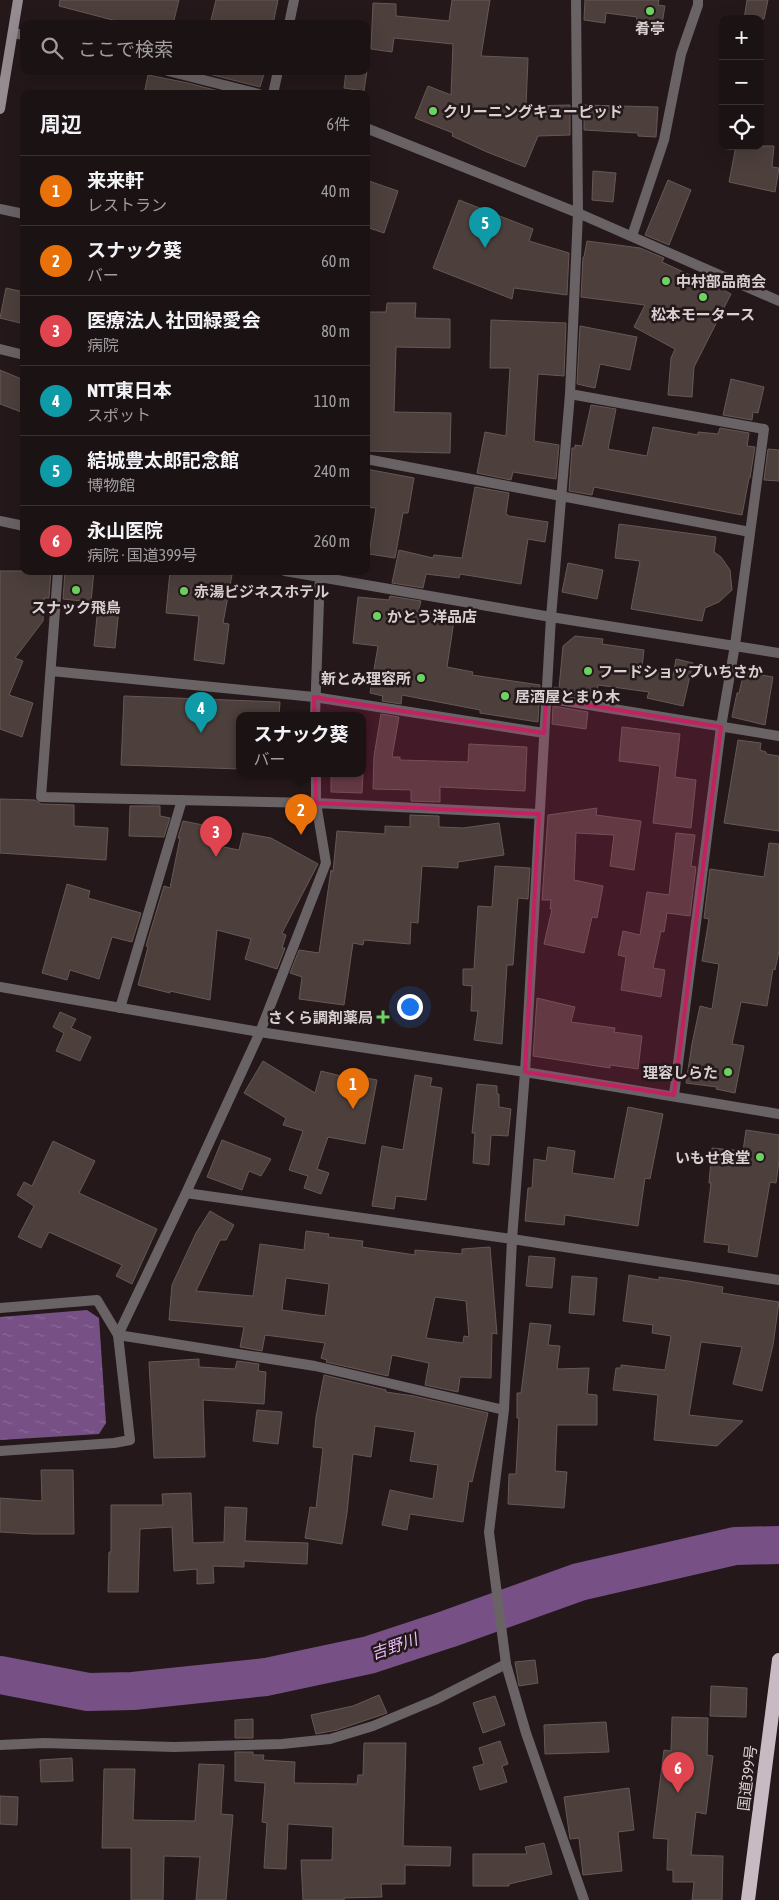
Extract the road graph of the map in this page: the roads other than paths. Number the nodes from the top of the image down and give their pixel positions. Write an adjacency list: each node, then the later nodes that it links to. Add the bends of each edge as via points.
1 (18, 0): 6 (main road)
2 (294, 0): 5 (street)
3 (576, 0): 14 (street)
4 (698, 0): 16 (street, via 681,54 664,140)
5 (290, 20)
6 (19, 34): 11 (main road)
7 (184, 75): 9 (street)
8 (277, 75): 10 (street)
9 (243, 90)
10 (274, 90)
11 (0, 109)
12 (370, 130): 14 (street)
13 (0, 210): 15 (street)
14 (578, 212): 16 (street); 20 (street)
15 (20, 213)
16 (632, 236): 17 (street)
17 (779, 301)
18 (0, 349): 19 (street)
19 (20, 354)
20 (570, 394): 22 (street); 25 (street, via 764,429)
21 (370, 460): 22 (street)
22 (562, 496): 25 (street); 29 (street)
23 (0, 521): 24 (street)
24 (20, 525)
25 (750, 532): 30 (street)
26 (58, 575): 32 (street)
27 (320, 575): 33 (street)
28 (325, 575): 29 (street)
29 (551, 617): 30 (street); 34 (street)
30 (735, 645): 31 (street); 36 (street)
31 (779, 653)
32 (51, 671): 33 (street); 40 (street, via 41,797)
33 (314, 698): 35 (street); 37 (street)
34 (546, 698): 36 (street); 37 (street)
35 (315, 712)
36 (721, 727): 38 (street); 47 (street)
37 (544, 733): 42 (street)
38 (779, 736)
39 (316, 777): 41 (street)
40 (182, 800): 41 (street); 44 (street)
41 (316, 803): 42 (street); 45 (street, via 326,863)
42 (539, 814): 46 (street)
43 (0, 986): 44 (street)
44 (120, 1008): 45 (street)
45 (260, 1032): 46 (street); 49 (street)
46 (525, 1072): 47 (street); 50 (street)
47 (674, 1096): 48 (street)
48 (779, 1114)
49 (186, 1193): 50 (street); 53 (street)
50 (512, 1239): 51 (street); 54 (street)
51 (779, 1280)
52 (0, 1308): 53 (street, via 97,1300)
53 (118, 1335): 54 (street, via 315,1366); 55 (street, via 130,1440)
54 (504, 1410): 56 (street, via 488,1532)
55 (0, 1451)
56 (504, 1659): 58 (street, via 435,1700 373,1726 330,1739 282,1744 184,1746); 59 (street, via 526,1734)
57 (779, 1660): 60 (highway, 国道399号)
58 (0, 1745)
59 (584, 1900)
60 (748, 1900)

